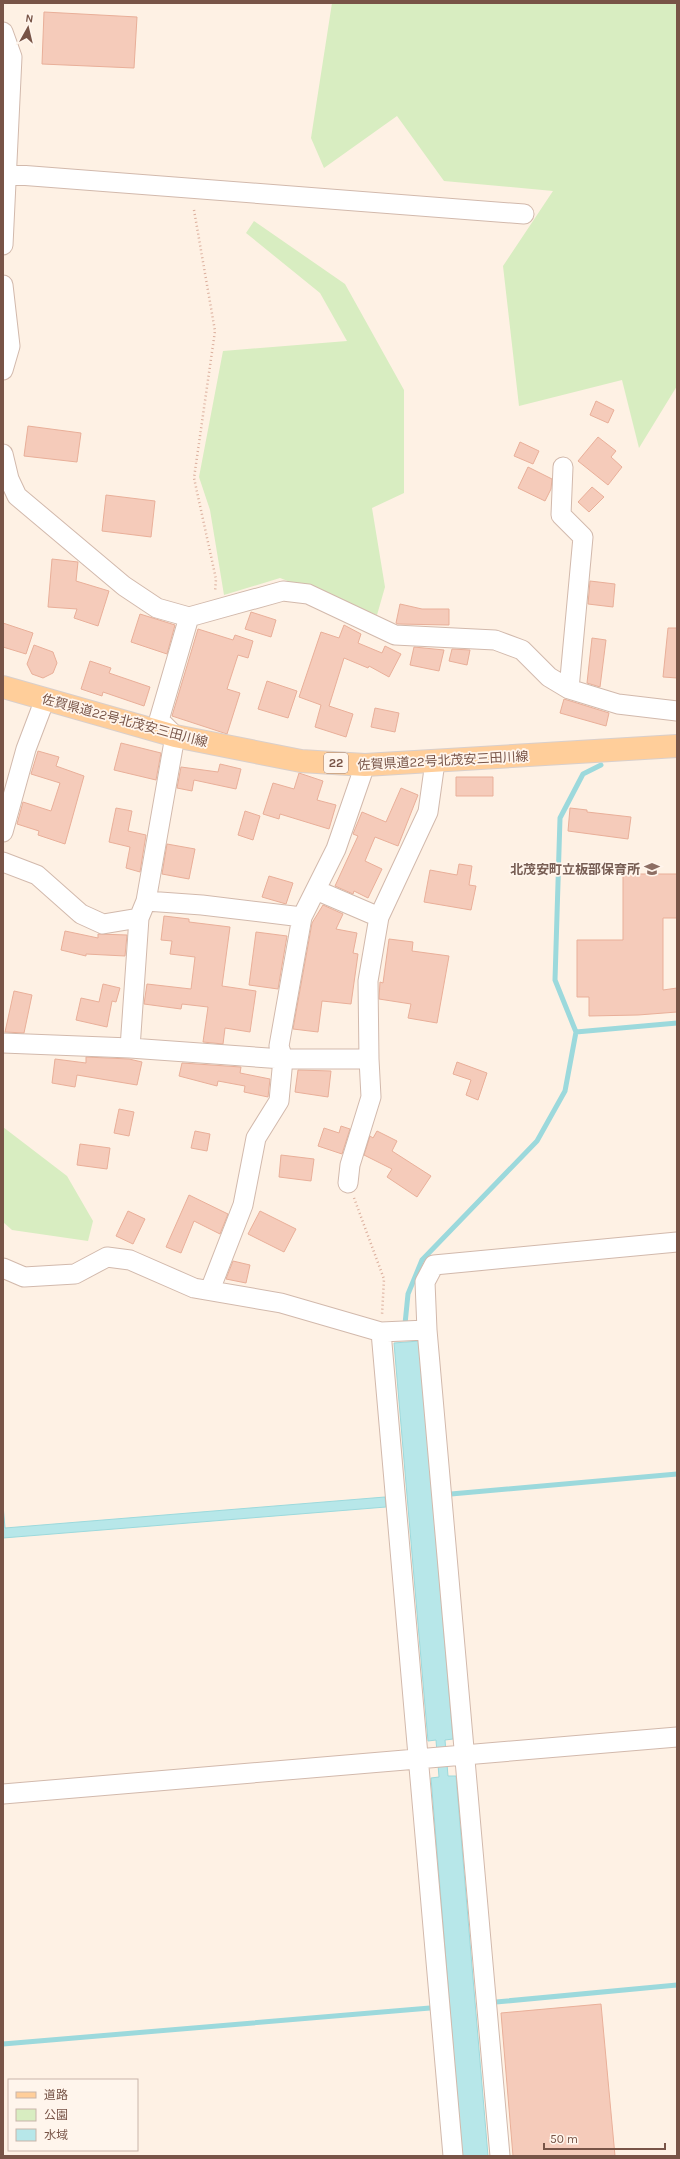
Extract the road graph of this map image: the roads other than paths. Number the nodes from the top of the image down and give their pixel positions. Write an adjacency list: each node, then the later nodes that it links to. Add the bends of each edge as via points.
1 (3, 32): 2 (street, via 12,57)
2 (6, 174): 3 (street); 4 (street)
3 (524, 214)
4 (3, 245)
5 (3, 284): 6 (street, via 10,346)
6 (3, 370)
7 (3, 454): 9 (street, via 9,479 17,496 124,586 156,608)
8 (564, 468): 11 (street, via 561,515 583,537)
9 (189, 617): 11 (street, via 283,591 308,594 394,635 495,640 522,650 549,677); 14 (street, via 159,720)
10 (3, 687): 12 (main road, 佐賀県道22号北茂安三田川線 / 22)
11 (569, 688): 13 (street, via 618,704)
12 (45, 699): 14 (main road, 佐賀県道22号北茂安三田川線 / 22); 18 (street, via 26,749)
13 (677, 711)
14 (175, 736): 17 (main road, 佐賀県道22号北茂安三田川線 / 22, via 300,761); 21 (street)
15 (677, 746): 16 (main road, 佐賀県道22号北茂安三田川線 / 22)
16 (435, 762): 17 (main road, 佐賀県道22号北茂安三田川線 / 22); 23 (street, via 428,812)
17 (365, 765): 20 (street, via 336,849)
18 (3, 832)
19 (3, 862): 21 (street, via 37,875 81,914 103,924)
20 (316, 890): 22 (street); 23 (street)
21 (142, 909): 22 (street, via 202,905); 25 (street)
22 (302, 917): 26 (street, via 279,1046)
23 (379, 917): 27 (street, via 368,980)
24 (3, 1043): 25 (street)
25 (130, 1048): 26 (street)
26 (283, 1059): 27 (street); 31 (street, via 279,1101 256,1138 242,1204)
27 (369, 1059): 28 (street, via 371,1097 350,1165)
28 (348, 1183)
29 (677, 1242): 32 (street, via 434,1265 424,1282)
30 (3, 1268): 31 (street, via 24,1278 75,1274 106,1257 130,1260 194,1288)
31 (210, 1290): 33 (street, via 281,1303)
32 (426, 1330): 33 (street); 35 (street)
33 (381, 1332): 35 (street)
34 (677, 1737): 35 (street)
35 (442, 1757): 36 (street); 37 (street); 38 (street)
36 (3, 1794)
37 (453, 2156)
38 (500, 2156)

